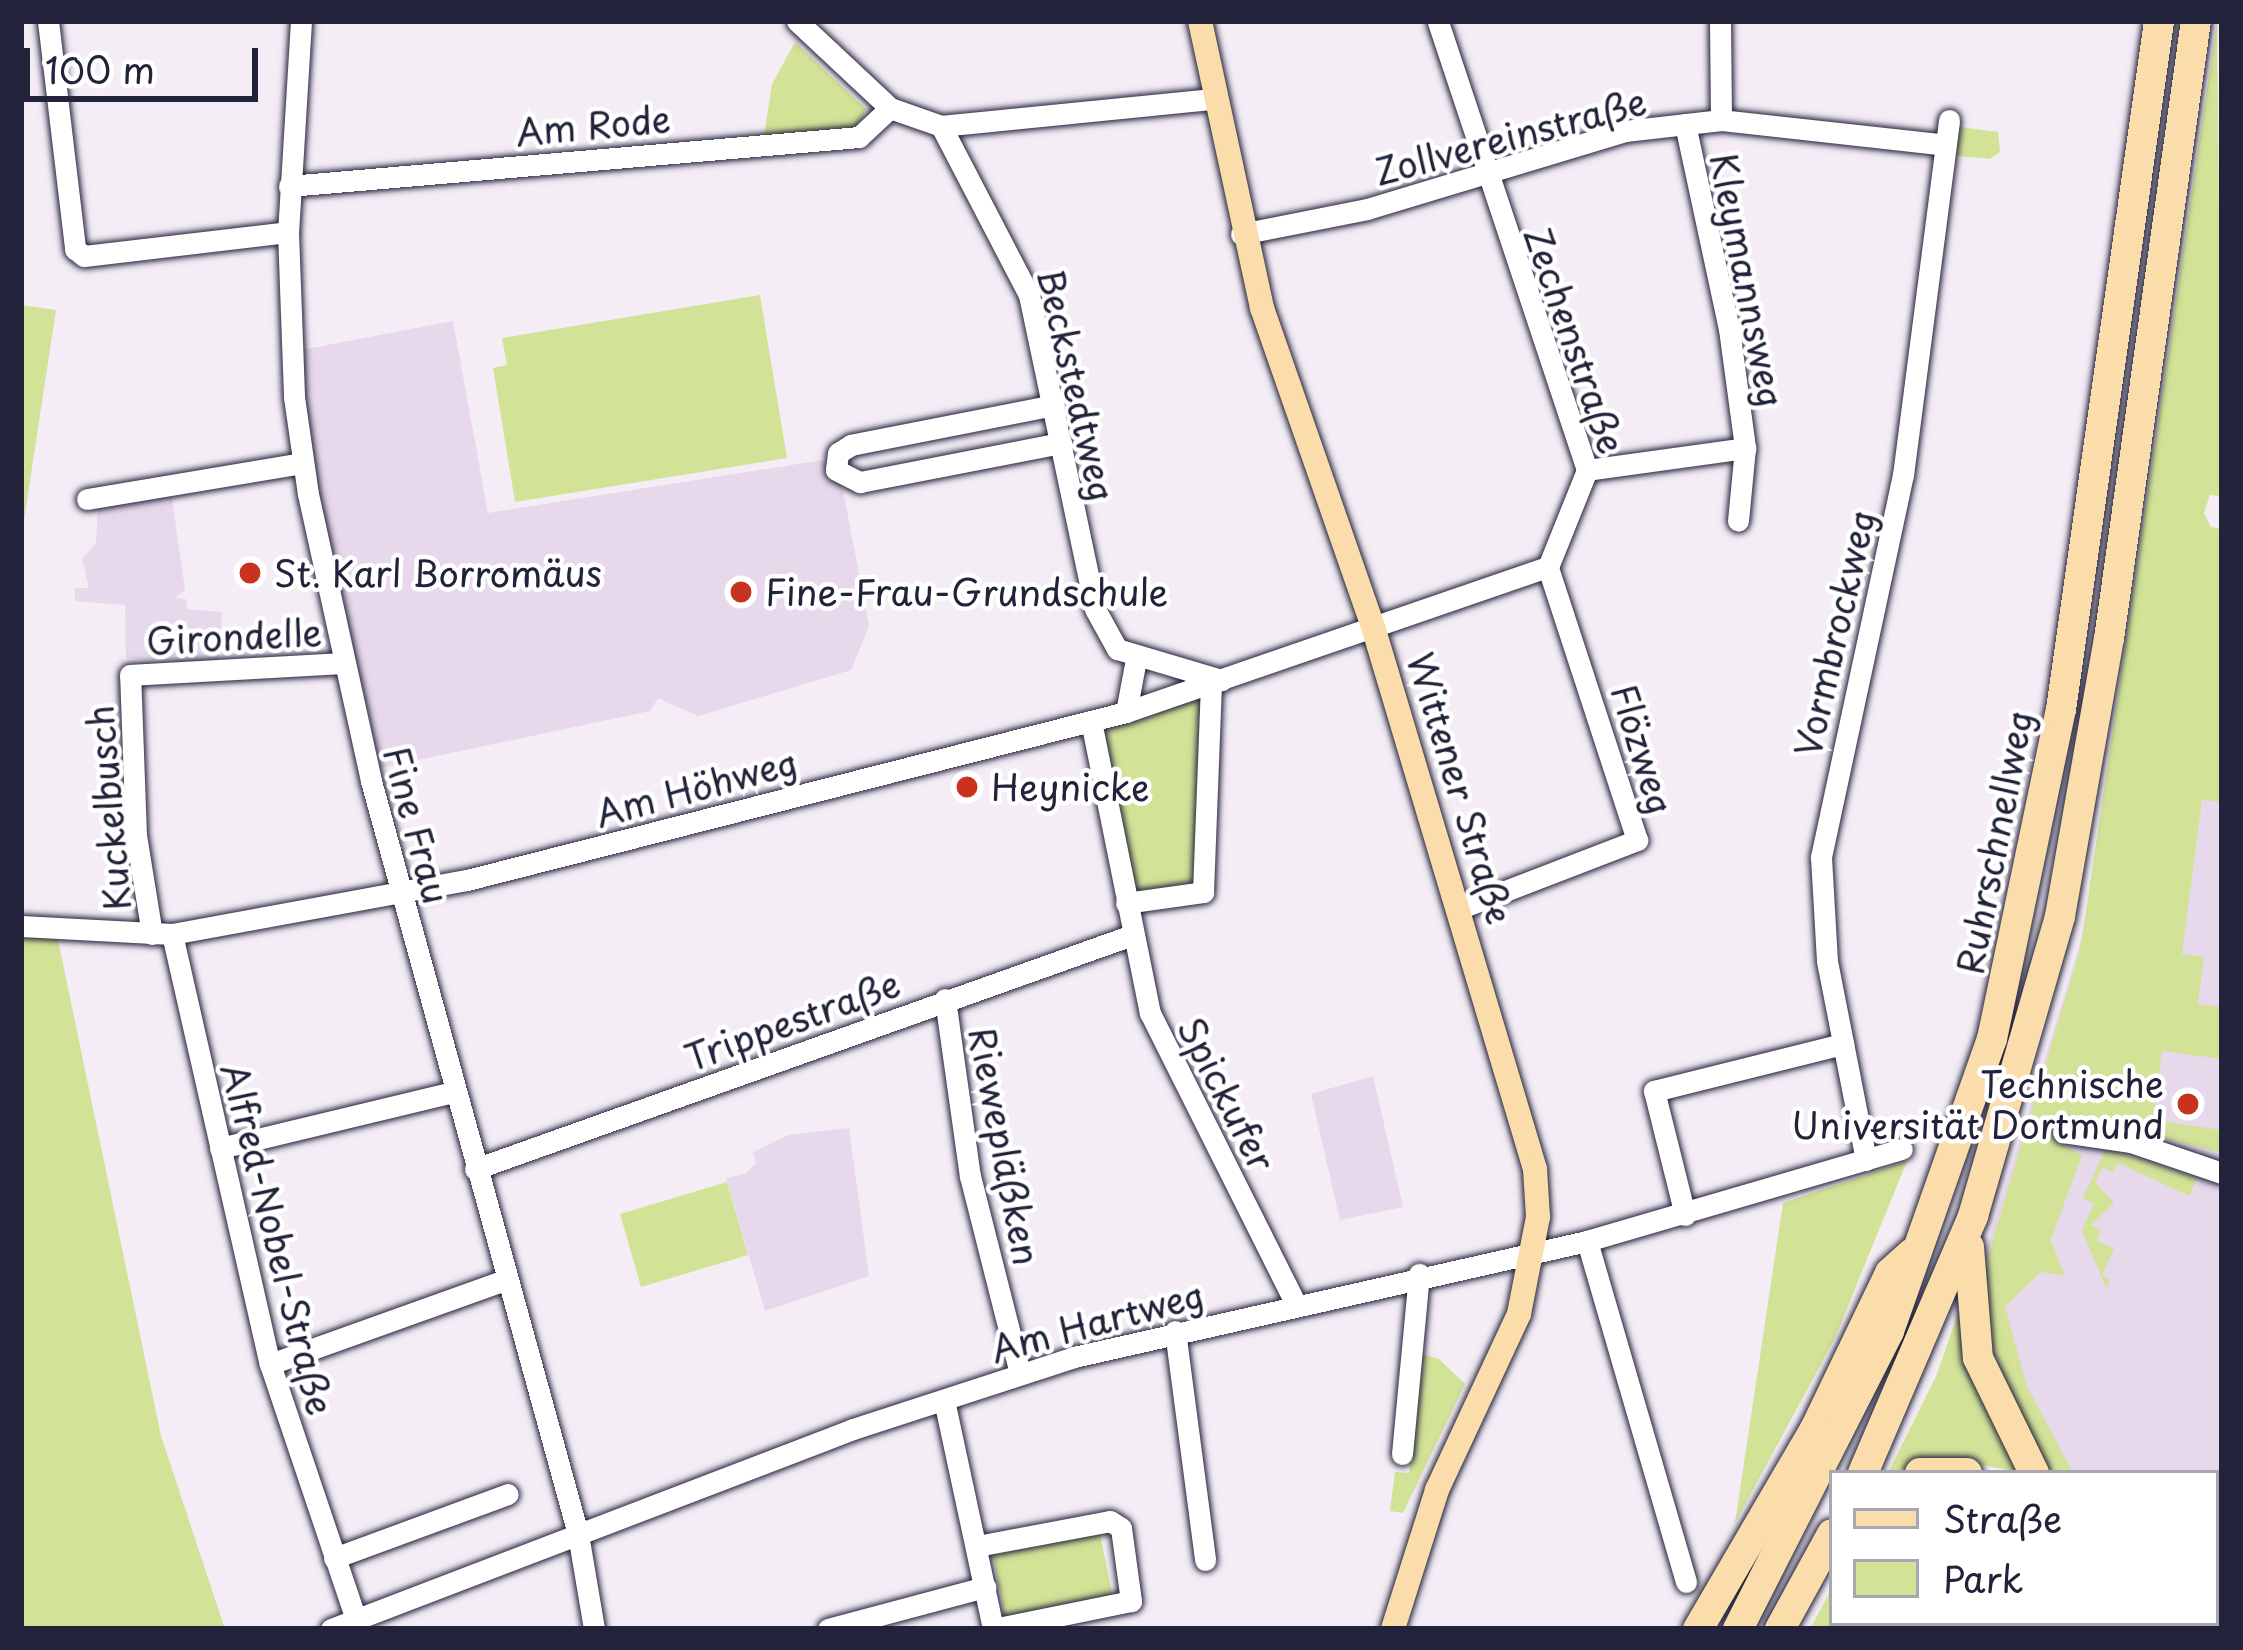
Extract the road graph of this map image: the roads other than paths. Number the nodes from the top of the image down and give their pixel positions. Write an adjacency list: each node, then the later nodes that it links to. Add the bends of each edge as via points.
1 (48, 21): 18 (street, via 75,249 84,256)
2 (301, 21): 17 (street, Fine Frau)
3 (796, 21): 10 (street)
4 (1200, 21): 9 (main road, Wittener Straße)
5 (1438, 21): 16 (street, Zechenstraße)
6 (1720, 21): 11 (street)
7 (2159, 21): 52 (highway, Ruhrschnellweg, via 2032,876 1992,1040)
8 (2196, 21): 51 (highway, via 2075,848 2029,1041)
9 (1213, 99): 14 (street); 19 (main road, Wittener Straße)
10 (890, 108): 14 (street); 17 (street, Am Rode, via 860,136)
11 (1721, 120): 13 (street, Zollvereinstraße); 15 (street, Zollvereinstraße)
12 (1949, 120): 15 (street, Vormbrockweg)
13 (1685, 124): 16 (street, Zollvereinstraße, via 1625,130); 22 (street, Kleymannsweg, via 1730,329)
14 (941, 126): 20 (street, Beckstedtweg, via 1029,295)
15 (1940, 144): 42 (street, Vormbrockweg, via 1903,475 1821,856 1819,902)
16 (1483, 172): 19 (street, Zollvereinstraße, via 1367,209); 24 (street, Zechenstraße)
17 (289, 186): 18 (street, Fine Frau)
18 (288, 232): 23 (street, Fine Frau)
19 (1241, 234): 28 (main road, Wittener Straße)
20 (1054, 405): 21 (street, Beckstedtweg); 21 (street, via 851,445 838,453 836,470 860,482)
21 (1061, 443): 29 (street, Beckstedtweg, via 1095,609 1117,649)
22 (1744, 448): 24 (street, Kleymannsweg); 26 (street, Kleymannsweg)
23 (303, 464): 25 (street); 30 (street, Fine Frau)
24 (1587, 470): 27 (street, Zechenstraße)
25 (100, 489)
26 (1738, 521)
27 (1548, 567): 28 (street); 37 (street, Flözweg, via 1637,840)
28 (1374, 630): 32 (street, Am Höhweg); 37 (main road, Wittener Straße)
29 (1136, 658): 32 (street); 33 (street)
30 (342, 663): 31 (street, Girondelle); 35 (street, Fine Frau)
31 (130, 675): 39 (street, Kuckelbusch, via 136,835)
32 (1219, 684): 33 (street, Am Höhweg); 36 (street, via 1203,892)
33 (1126, 712): 34 (street, Am Höhweg)
34 (1091, 721): 35 (street, Am Höhweg); 36 (street, Spickufer)
35 (401, 894): 39 (street, Am Höhweg); 43 (street, Fine Frau)
36 (1126, 903): 40 (street, Spickufer)
37 (1461, 908): 54 (main road, Wittener Straße, via 1532,1146)
38 (21, 926): 39 (street, Am Höhweg)
39 (162, 934): 45 (street, Alfred-Nobel-Straße)
40 (1132, 935): 41 (street, Trippestraße); 57 (street, Spickufer, via 1150,1013)
41 (945, 999): 48 (street, Trippestraße); 60 (street, Riewepläßken, via 970,1176)
42 (1843, 1044): 47 (street, Vormbrockweg); 50 (street, via 1654,1091)
43 (454, 1093): 45 (street); 48 (street, Fine Frau)
44 (2063, 1132): 49 (street, via 2132,1142)
45 (220, 1148): 59 (street, Alfred-Nobel-Straße)
46 (1902, 1149): 47 (street, Am Hartweg)
47 (1866, 1160): 50 (street, Am Hartweg)
48 (476, 1168): 56 (street, Fine Frau)
49 (2222, 1173)
50 (1685, 1215): 53 (street, Am Hartweg)
51 (1973, 1216): 63 (highway); 64 (highway, via 1969,1279 1978,1358)
52 (1924, 1240): 81 (highway, via 1890,1274 1815,1429); 82 (highway, Ruhrschnellweg, via 1855,1409)
53 (1587, 1241): 54 (street, Am Hartweg); 72 (street)
54 (1534, 1251): 55 (street, Am Hartweg); 71 (main road, Wittener Straße, via 1505,1350 1437,1490)
55 (1419, 1274): 57 (street, Am Hartweg); 62 (street)
56 (504, 1280): 59 (street); 66 (street, Fine Frau)
57 (1296, 1305): 58 (street, Am Hartweg)
58 (1175, 1330): 60 (street, Am Hartweg); 70 (street)
59 (270, 1364): 69 (street, Alfred-Nobel-Straße)
60 (1020, 1374): 61 (street, Am Hartweg)
61 (944, 1400): 66 (street, Am Hartweg); 68 (street)
62 (1402, 1454)
63 (1864, 1470)
64 (2034, 1470)
65 (508, 1494): 69 (street)
66 (578, 1534): 74 (street, Am Hartweg); 76 (street, Fine Frau)
67 (1829, 1539): 83 (highway)
68 (977, 1546): 73 (street); 78 (street, via 1110,1521 1121,1528 1131,1601)
69 (334, 1558): 74 (street, Alfred-Nobel-Straße)
70 (1204, 1560)
71 (1411, 1571): 79 (main road, Wittener Straße); 80 (main road, Wittener Straße)
72 (1686, 1582)
73 (985, 1587): 77 (street); 78 (street)
74 (356, 1619): 75 (street, Am Hartweg)
75 (331, 1629)
76 (594, 1629)
77 (828, 1629)
78 (993, 1629)
79 (1394, 1629)
80 (1409, 1629)
81 (1698, 1629)
82 (1738, 1629)
83 (1780, 1629)

